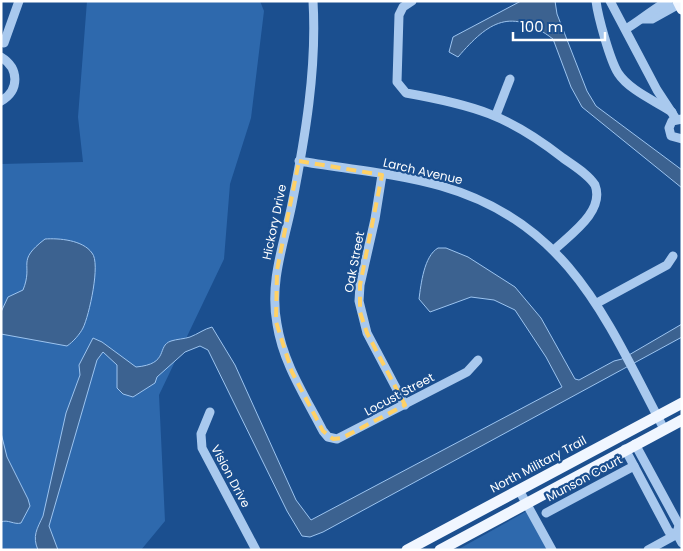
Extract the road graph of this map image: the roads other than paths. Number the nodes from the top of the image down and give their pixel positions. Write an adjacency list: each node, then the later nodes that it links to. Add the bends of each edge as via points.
1 (19, 1): 8 (street)
2 (314, 1): 15 (street, Hickory Drive, via 313,69)
3 (412, 1): 12 (street, via 403,7 399,15 399,86 406,93)
4 (596, 1): 13 (street, via 618,72)
5 (610, 1): 7 (street)
6 (677, 4): 7 (street)
7 (626, 29): 13 (street, via 657,90)
8 (3, 45): 9 (street)
9 (4, 59): 11 (street, via 14,70 15,81 12,92)
10 (510, 78): 12 (street)
11 (1, 101)
12 (496, 115): 17 (street, via 532,134 595,185 598,196 594,208)
13 (676, 117): 14 (street, via 669,132 674,138)
14 (682, 139)
15 (299, 161): 16 (street, Larch Avenue); 27 (street, Hickory Drive, via 277,270 276,322 289,366)
16 (382, 175): 17 (street, Larch Avenue, via 439,185 472,196 523,224); 22 (street, Oak Street, via 359,301 367,333)
17 (554, 250): 19 (street, Larch Avenue)
18 (673, 256): 19 (street, via 667,266)
19 (597, 303): 24 (street, Larch Avenue)
20 (478, 360): 22 (street, Locust Street, via 467,372)
21 (682, 403): 24 (main road, North Military Trail)
22 (405, 405): 27 (street, Locust Street, via 342,438)
23 (210, 412): 34 (street, Vision Drive, via 201,434 202,448)
24 (658, 416): 26 (street, Larch Avenue); 30 (main road, North Military Trail)
25 (682, 420): 26 (main road)
26 (664, 429): 28 (main road)
27 (328, 437)
28 (630, 447): 29 (street); 31 (main road); 33 (street, via 679,525)
29 (634, 466): 32 (street, Munson Court); 33 (street, via 670,532)
30 (519, 490): 31 (street); 35 (main road, North Military Trail)
31 (526, 502): 36 (main road); 37 (street)
32 (546, 513)
33 (680, 536): 38 (street)
34 (256, 550)
35 (407, 550)
36 (440, 550)
37 (552, 550)
38 (648, 550)

